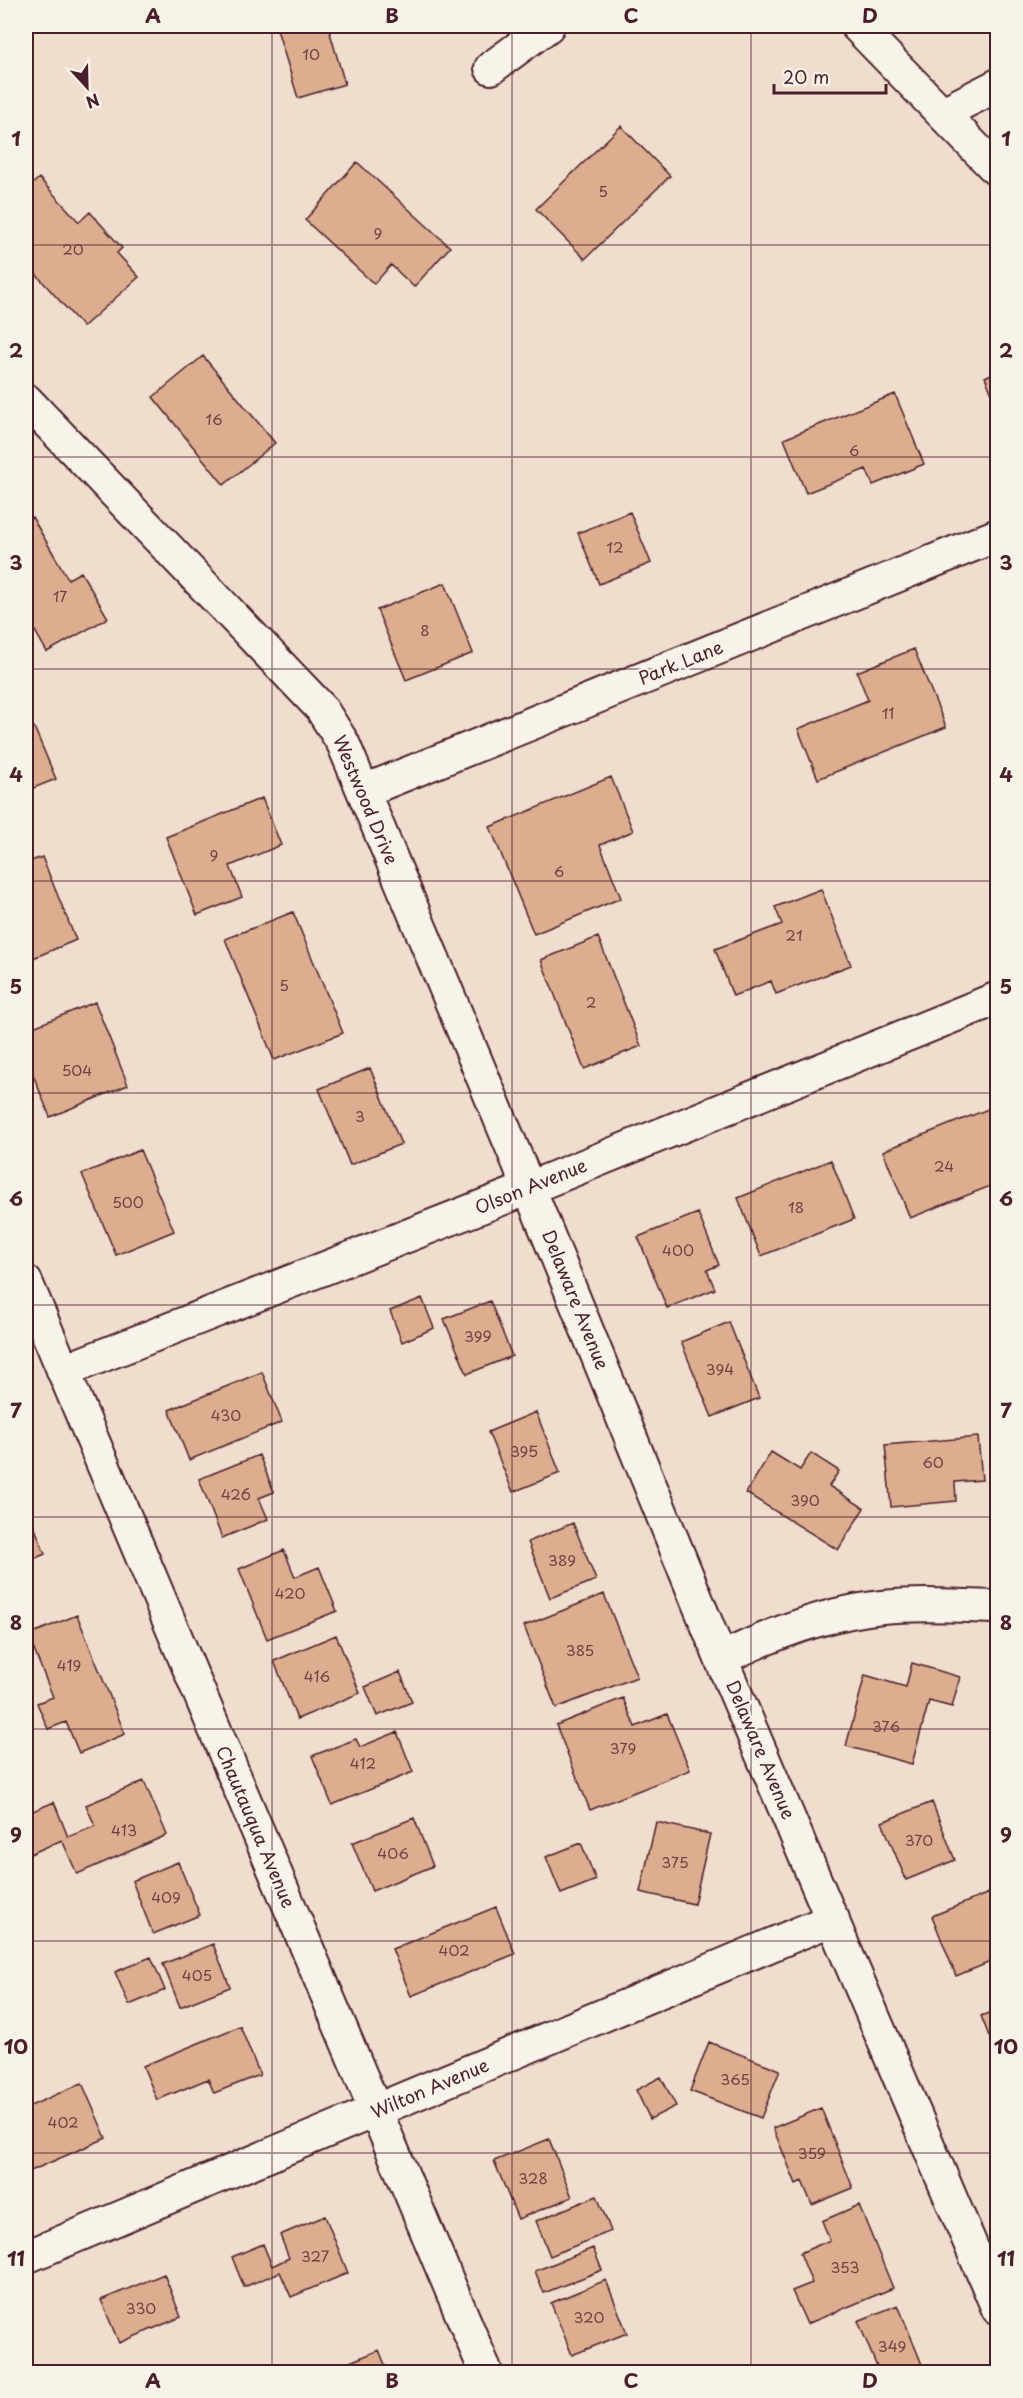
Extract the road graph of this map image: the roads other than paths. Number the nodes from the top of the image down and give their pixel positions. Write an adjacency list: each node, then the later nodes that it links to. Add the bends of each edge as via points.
1 (548, 26): 3 (street)
2 (857, 26): 5 (street)
3 (491, 68)
4 (998, 85): 5 (street)
5 (943, 113): 6 (street)
6 (998, 171)
7 (26, 400): 9 (street, Westwood Drive, via 321,708 343,742)
8 (998, 535): 9 (street, Park Lane)
9 (364, 791): 11 (street, Westwood Drive)
10 (998, 998): 11 (street, Olson Avenue)
11 (529, 1188): 13 (street, Olson Avenue); 15 (street, Delaware Avenue)
12 (26, 1282): 13 (street, Chautauqua Avenue)
13 (63, 1371): 17 (street, Chautauqua Avenue)
14 (998, 1607): 15 (street, via 882,1607 822,1619 760,1640)
15 (721, 1659): 16 (street, Delaware Avenue)
16 (833, 1919): 17 (street, Wilton Avenue); 19 (street, Delaware Avenue)
17 (376, 2112): 18 (street, Wilton Avenue); 20 (street, Chautauqua Avenue)
18 (26, 2257)
19 (998, 2309)
20 (486, 2373)

